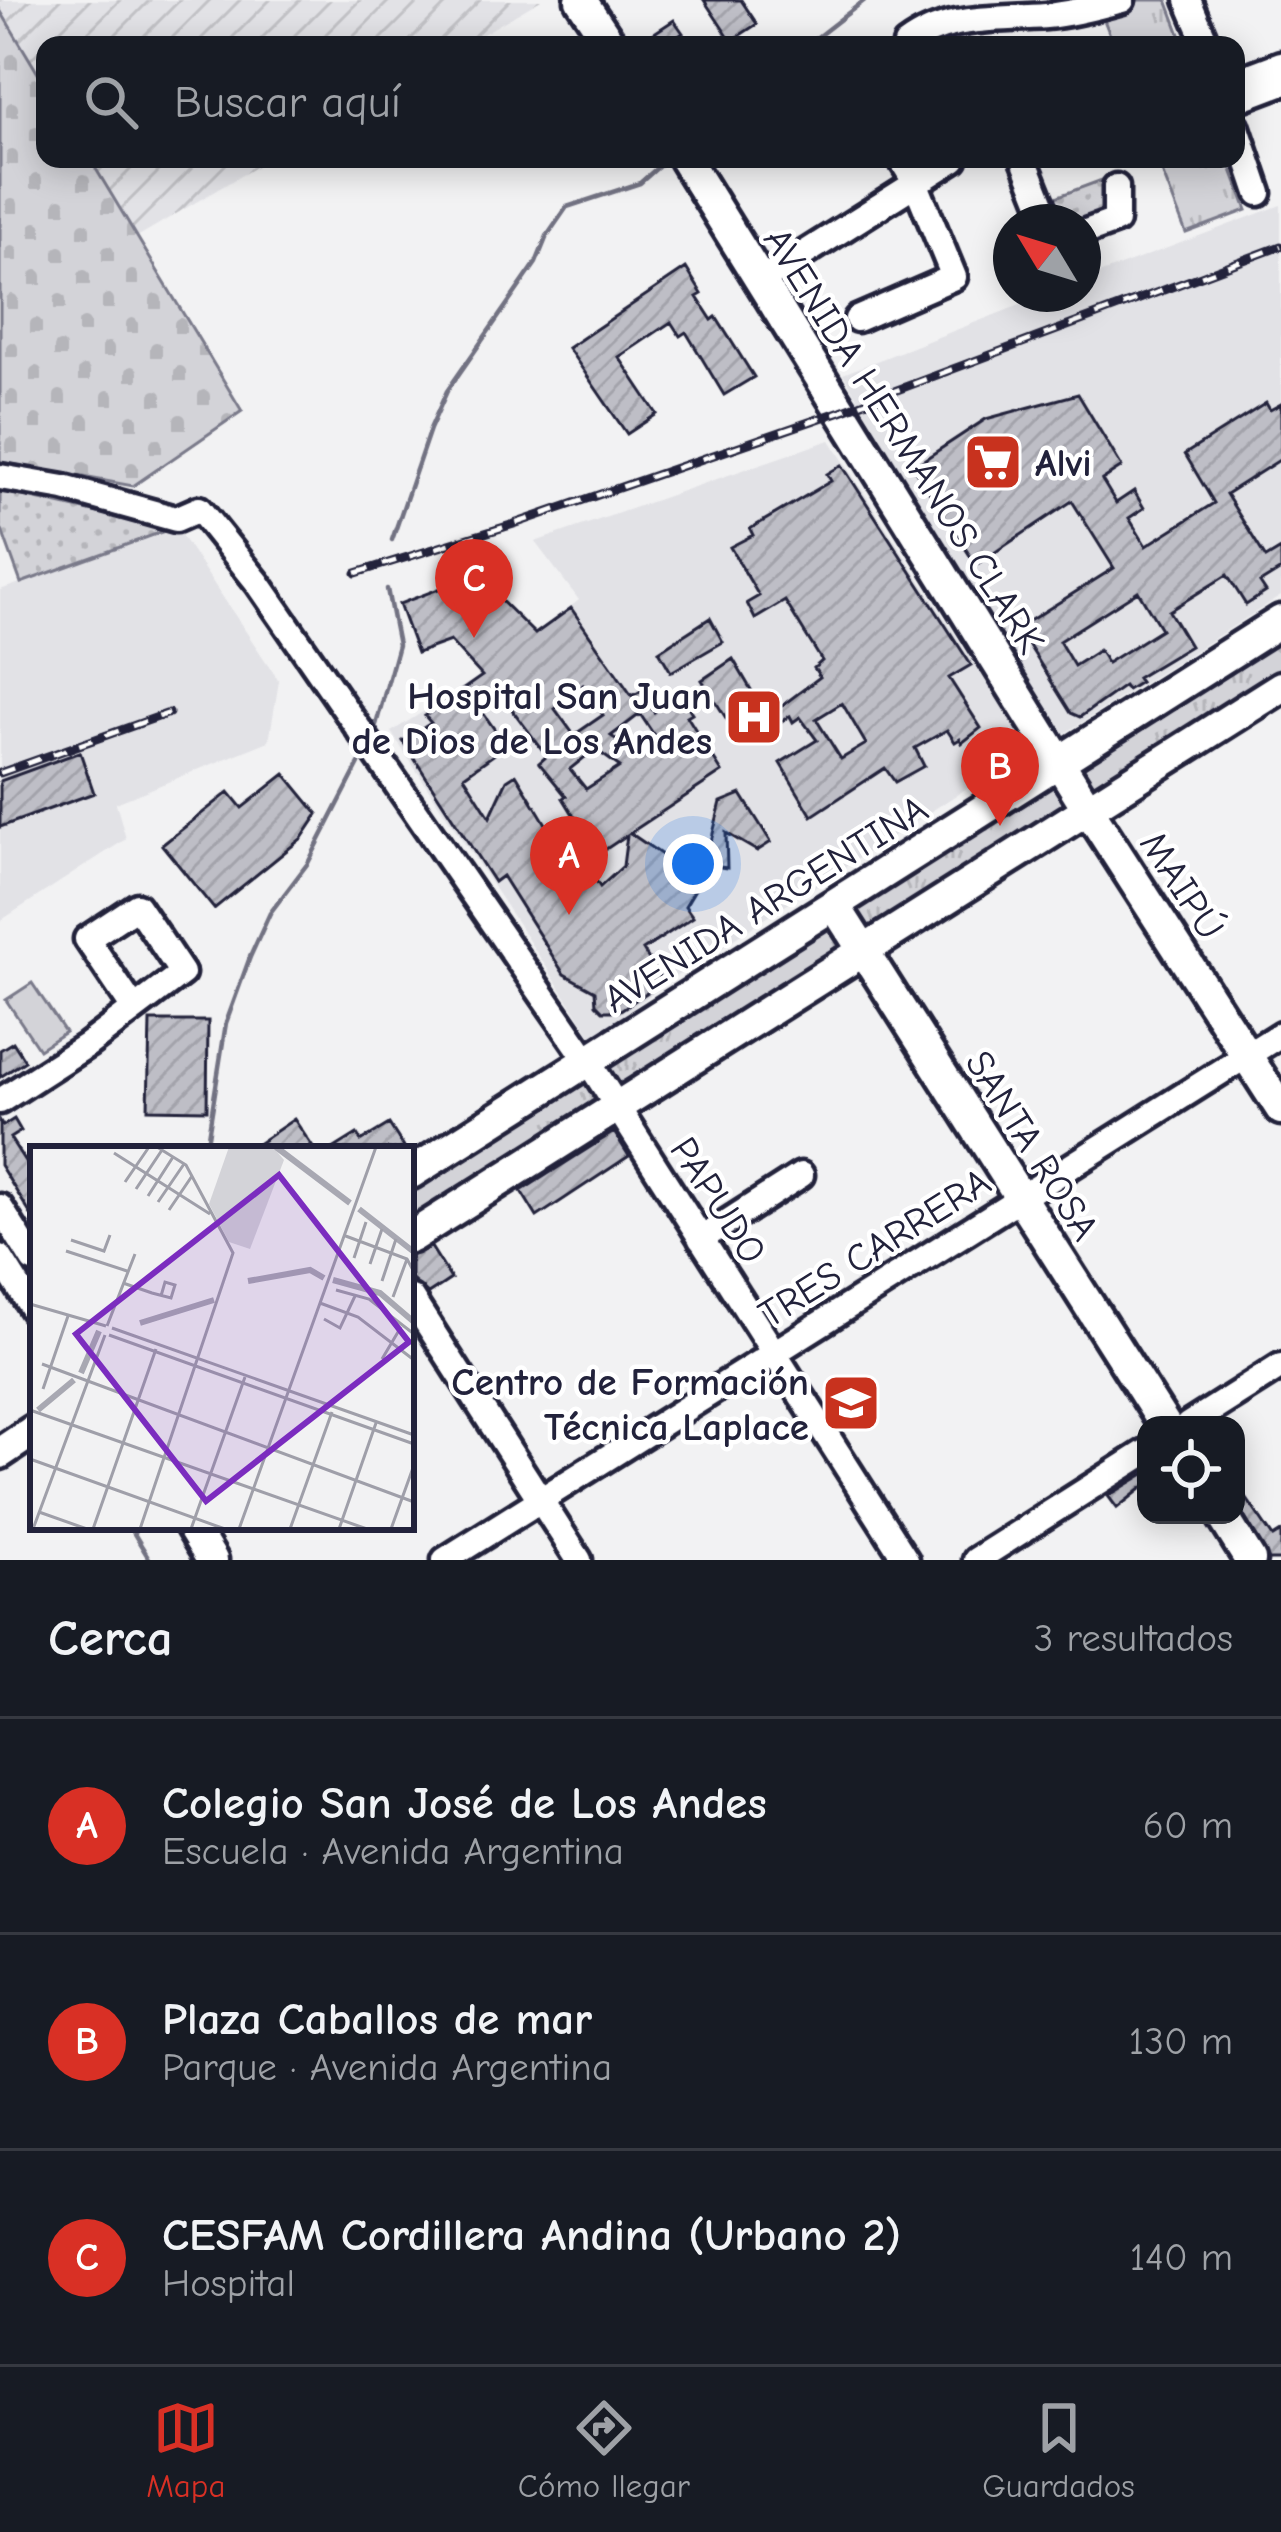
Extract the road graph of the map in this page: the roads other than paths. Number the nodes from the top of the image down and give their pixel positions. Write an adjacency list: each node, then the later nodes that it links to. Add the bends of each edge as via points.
1 (581, 0): 4 (main road)
2 (1122, 0): 5 (street, via 1053,16 957,22)
3 (1188, 0): 6 (street)
4 (605, 36)
5 (918, 36)
6 (1203, 36)
7 (1281, 64): 8 (street)
8 (1245, 78)
9 (1281, 83): 10 (street)
10 (1245, 97)
11 (1245, 152): 16 (street)
12 (691, 168): 19 (main road, AVENIDA HERMANOS CLARK)
13 (913, 168): 19 (street); 20 (street, via 954,277)
14 (1028, 168): 17 (street)
15 (1116, 187): 18 (street, via 1116,221)
16 (1259, 193)
17 (1042, 204)
18 (1101, 226)
19 (757, 275): 24 (main road, AVENIDA HERMANOS CLARK)
20 (857, 319)
21 (0, 477): 31 (street, PAPUDO, via 176,519 199,509)
22 (1281, 621): 24 (main road, AVENIDA ARGENTINA)
23 (1281, 687): 25 (main road)
24 (1059, 762): 25 (main road, MAIPÚ); 26 (main road, AVENIDA ARGENTINA)
25 (1088, 809): 27 (main road); 30 (main road, MAIPÚ)
26 (836, 906): 27 (main road, SANTA ROSA); 31 (main road, AVENIDA ARGENTINA)
27 (864, 952): 33 (main road); 37 (main road, SANTA ROSA)
28 (134, 1009): 32 (street)
29 (1281, 1034): 30 (street, TRES CARRERA)
30 (1246, 1055): 34 (main road, MAIPÚ); 37 (street, TRES CARRERA)
31 (588, 1061): 33 (street, PAPUDO); 35 (main road, AVENIDA ARGENTINA)
32 (0, 1101)
33 (618, 1108): 39 (main road); 40 (street, PAPUDO)
34 (1281, 1109)
35 (414, 1171)
36 (801, 1175): 40 (street)
37 (1020, 1198): 45 (street, TRES CARRERA); 48 (main road, SANTA ROSA)
38 (0, 1207): 41 (street)
39 (414, 1236)
40 (701, 1240): 45 (street, PAPUDO)
41 (30, 1255)
42 (0, 1257): 44 (street)
43 (414, 1303): 54 (street)
44 (30, 1305)
45 (774, 1353): 54 (street, TRES CARRERA); 62 (street, PAPUDO)
46 (1281, 1366): 49 (street)
47 (30, 1414): 50 (main road)
48 (1159, 1416)
49 (1202, 1416)
50 (0, 1433)
51 (30, 1433): 52 (main road)
52 (0, 1453)
53 (1137, 1458): 63 (street)
54 (541, 1500): 60 (street, TRES CARRERA); 61 (street)
55 (1228, 1524): 64 (main road)
56 (174, 1530): 58 (main road)
57 (194, 1530): 59 (main road)
58 (190, 1560)
59 (212, 1560)
60 (445, 1560)
61 (579, 1560)
62 (906, 1560)
63 (976, 1560)
64 (1250, 1560)

